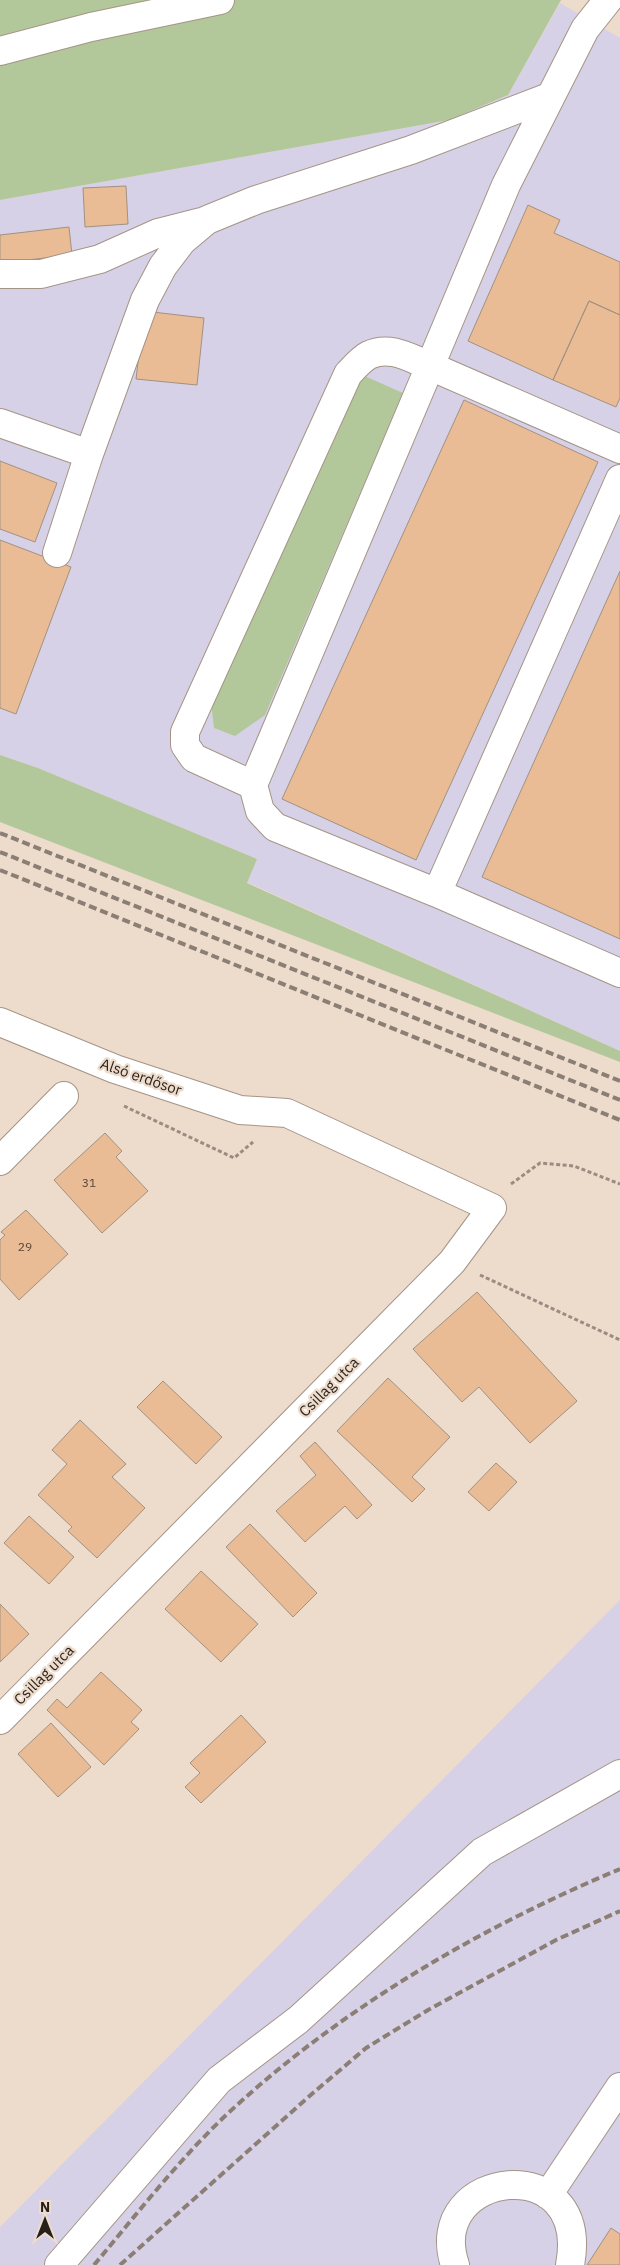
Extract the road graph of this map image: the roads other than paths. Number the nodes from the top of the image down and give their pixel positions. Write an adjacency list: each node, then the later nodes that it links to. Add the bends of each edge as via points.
1 (220, 0): 3 (street, via 91,27)
2 (608, 0): 4 (street, via 585,29)
3 (0, 51)
4 (550, 97): 5 (street, via 411,150 256,200); 7 (street, via 506,185)
5 (207, 220): 6 (street, via 158,233 100,259 41,274); 10 (street, via 182,241 162,266 145,300)
6 (0, 274)
7 (430, 366): 9 (street); 13 (street); 13 (street, via 396,352 384,351 368,356 348,374 184,732 184,745 194,758)
8 (0, 423): 10 (street)
9 (620, 449)
10 (89, 454): 12 (street)
11 (620, 479): 14 (street)
12 (57, 553)
13 (253, 785): 14 (street, via 260,811 275,827)
14 (437, 893): 15 (street)
15 (620, 974)
16 (0, 1022): 19 (street, Alsó erdősor, via 115,1069 240,1110 287,1114)
17 (64, 1096): 18 (street)
18 (0, 1161)
19 (492, 1208): 20 (street, Csillag utca, via 452,1262)
20 (0, 1720)
21 (620, 1774): 24 (street, via 482,1852 298,2020 219,2080)
22 (620, 2087): 23 (street)
23 (548, 2195): 25 (street, via 529,2186 509,2183 489,2188 472,2199 459,2214 452,2233 452,2254); 26 (street, via 562,2209 571,2226 573,2246)
24 (59, 2265)
25 (456, 2265)
26 (570, 2265)

